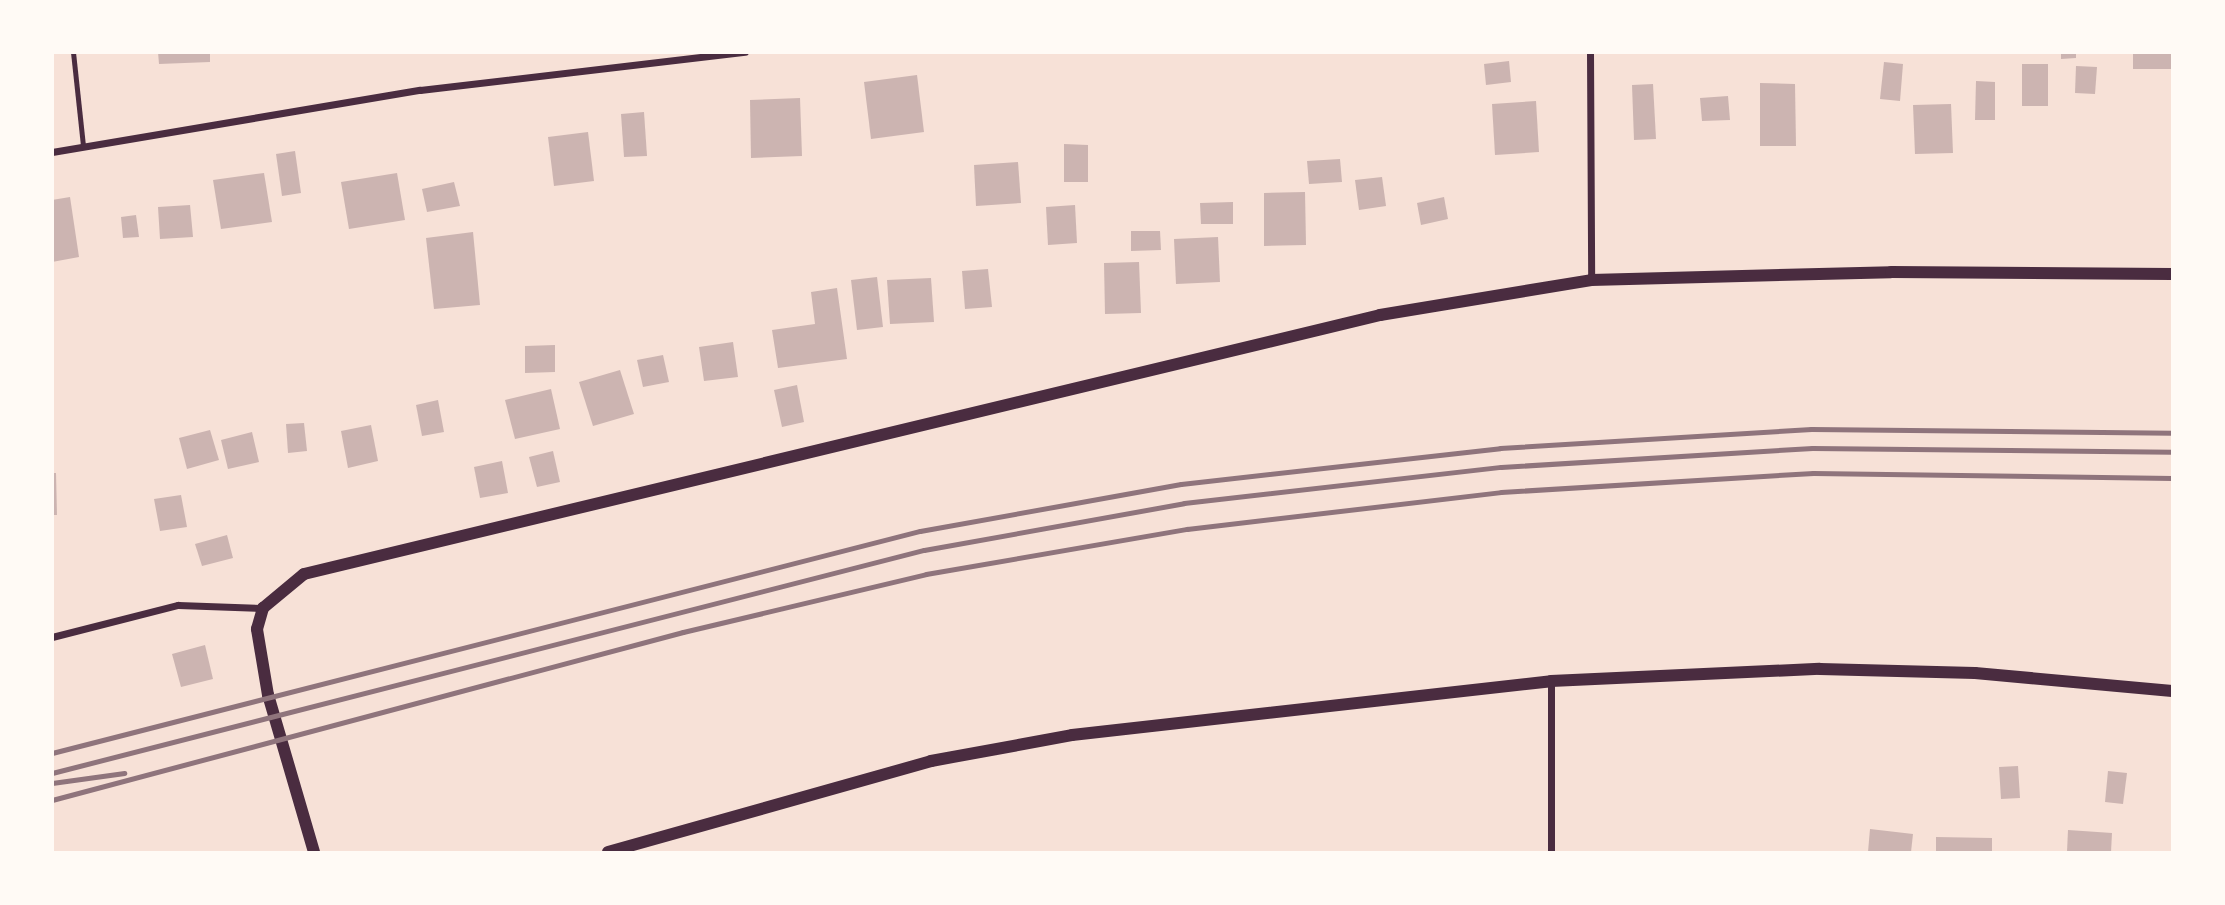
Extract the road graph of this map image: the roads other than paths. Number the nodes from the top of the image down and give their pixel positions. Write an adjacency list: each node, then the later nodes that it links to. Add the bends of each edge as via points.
1 (73, 52): 4 (lane)
2 (745, 52): 4 (street, via 420,90)
3 (1590, 52): 7 (street)
4 (83, 146): 5 (street)
5 (52, 152)
6 (2172, 274): 7 (street, via 1891,272)
7 (1591, 280): 8 (street, via 1380,315 344,564 304,574)
8 (263, 608): 9 (street, via 178,605); 12 (street, via 257,629 268,695)
9 (52, 638)
10 (1551, 681): 11 (street, via 1820,669 1975,673); 13 (street, via 1046,740 931,761); 14 (street)
11 (2172, 691)
12 (314, 852)
13 (608, 852)
14 (1551, 852)

